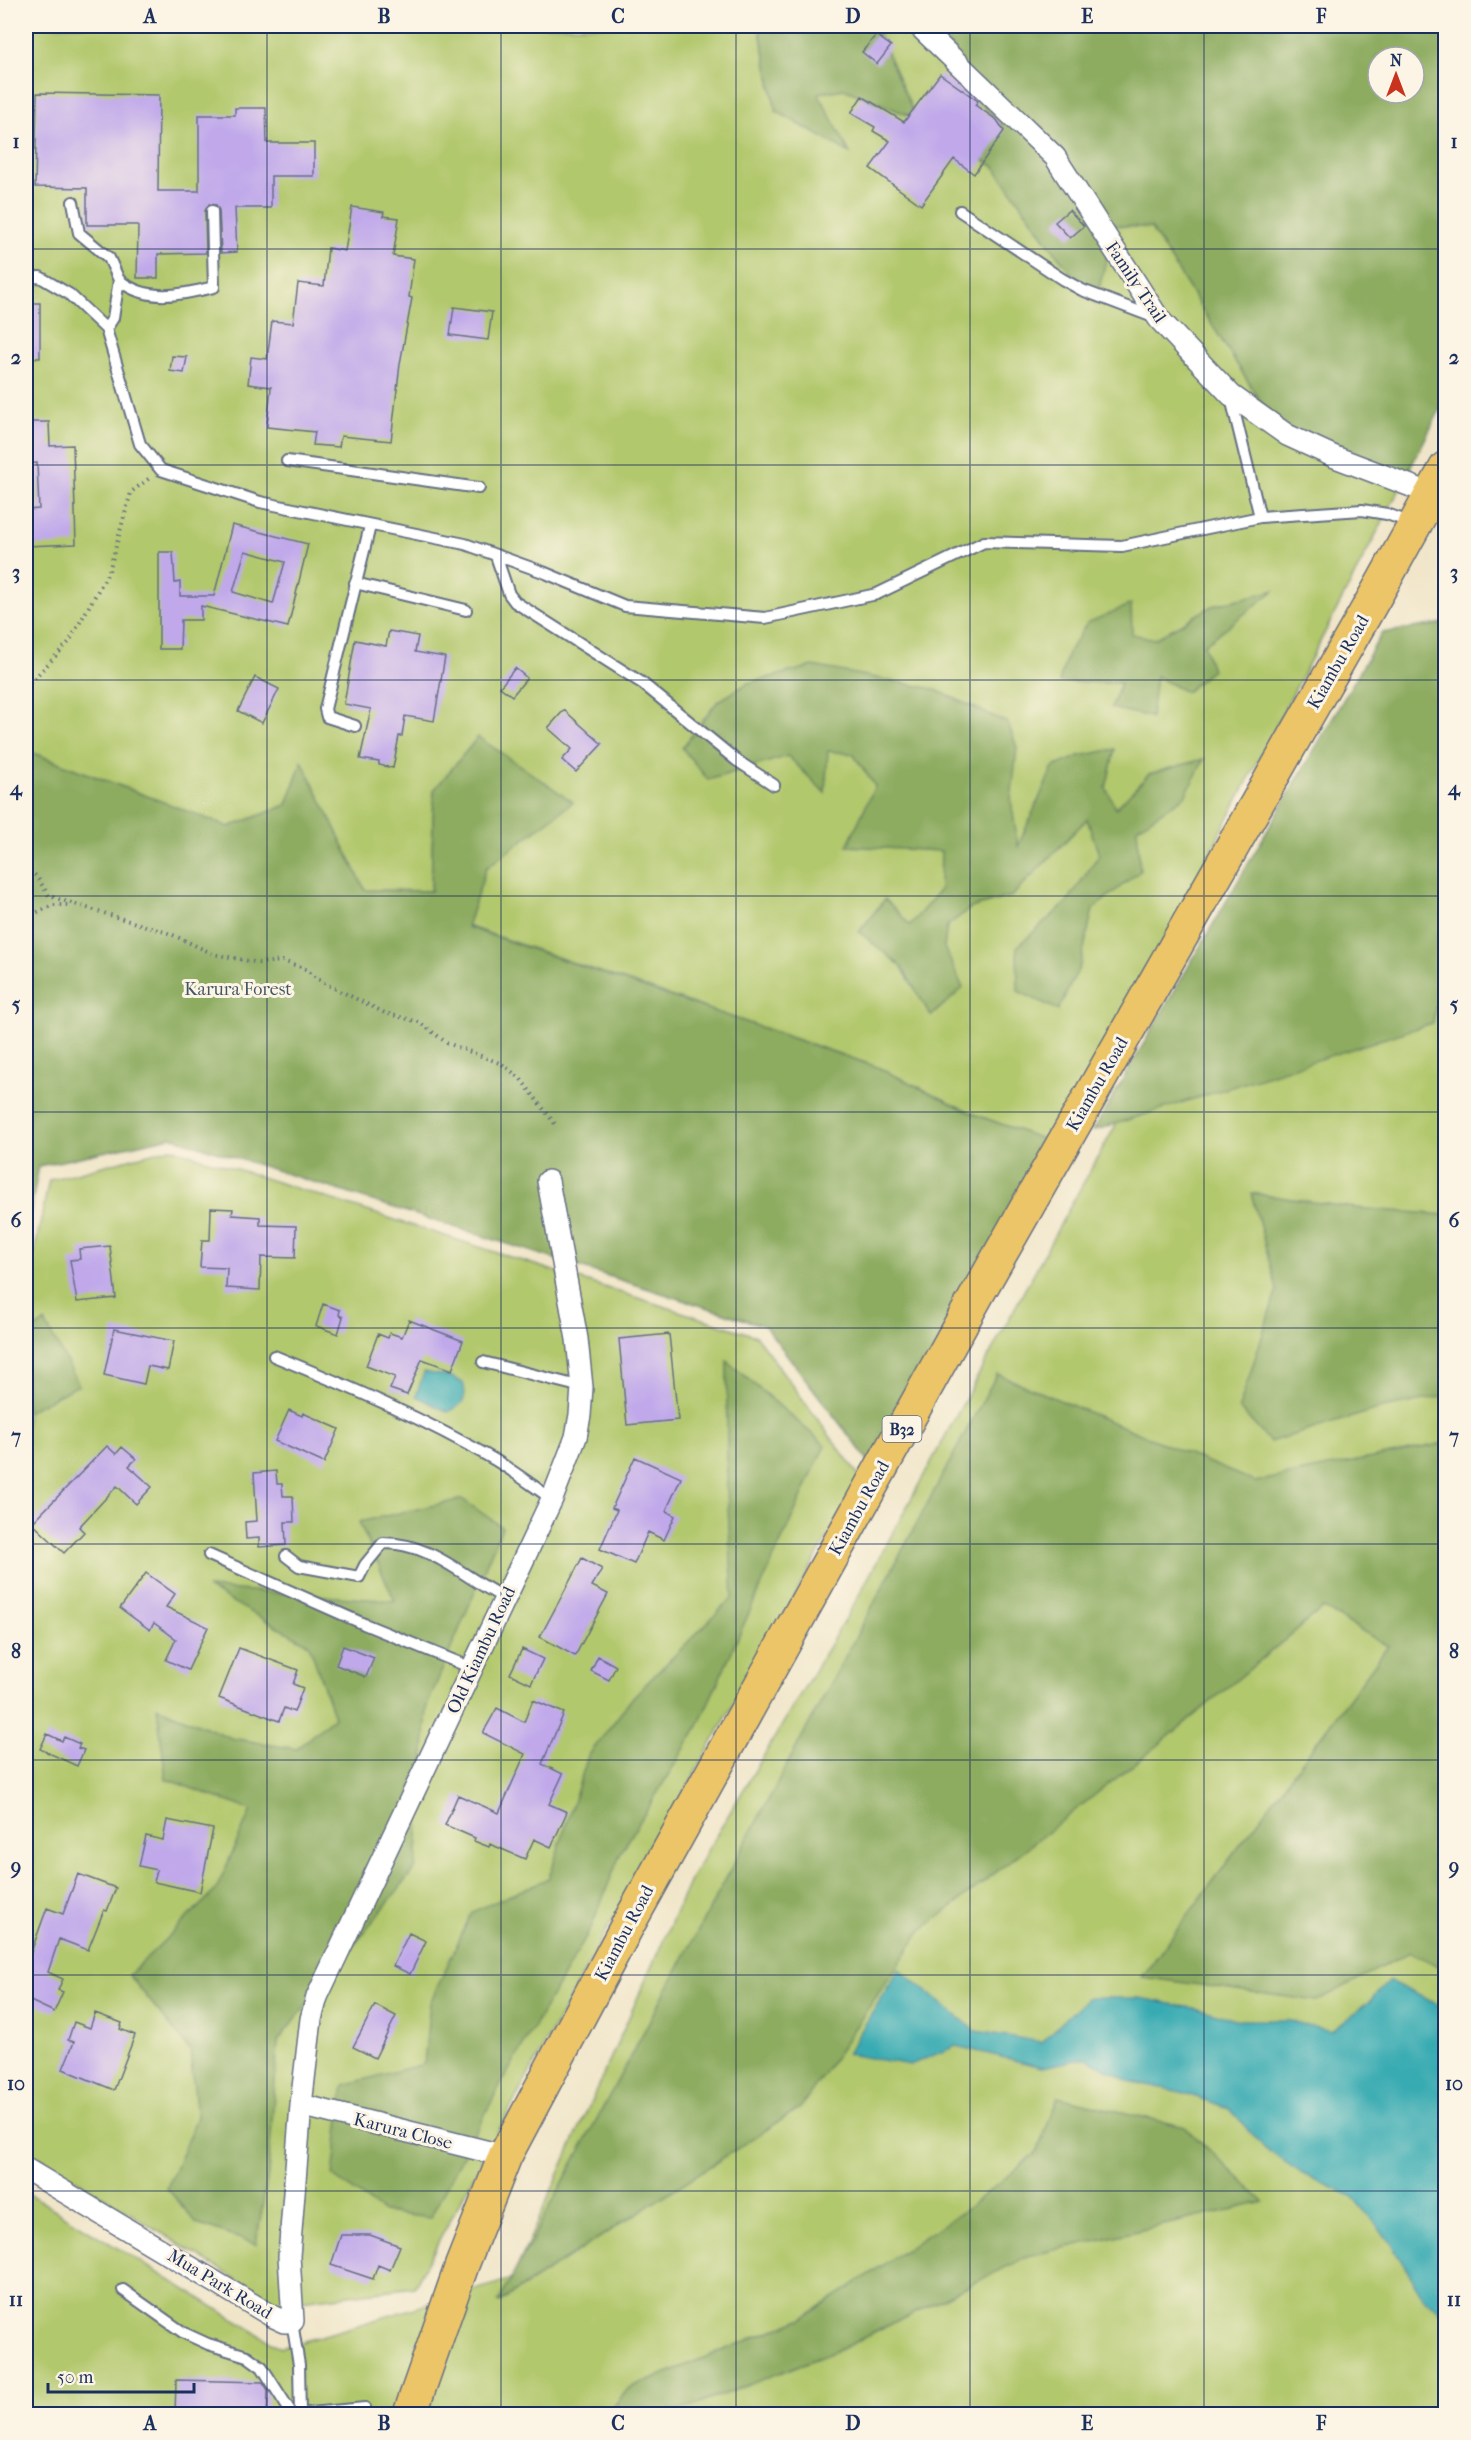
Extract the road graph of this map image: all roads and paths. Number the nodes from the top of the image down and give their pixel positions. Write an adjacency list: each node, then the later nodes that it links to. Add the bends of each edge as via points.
1 (919, 26): 7 (street, Family Trail, via 1054,157)
2 (73, 202): 6 (lane, via 79,233 109,258)
3 (212, 211): 6 (lane, via 214,287 179,296 145,294)
4 (960, 211): 7 (lane, via 1082,290)
5 (26, 278): 8 (lane, via 40,277 69,294)
6 (119, 280): 8 (lane, via 113,318)
7 (1159, 319): 9 (street, Family Trail)
8 (106, 328): 11 (lane, via 140,444)
9 (1230, 395): 12 (street, Family Trail, via 1287,435 1335,457); 14 (lane)
10 (287, 461): 13 (lane)
11 (161, 470): 16 (lane, via 260,502); 20 (path, via 131,492 109,571 69,642)
12 (1439, 481): 15 (highway, Kiambu Road / B32)
13 (479, 488)
14 (1260, 517): 15 (lane, via 1362,510); 17 (lane, via 1122,546 984,542 877,594 765,618 625,606)
15 (1415, 524): 37 (highway, Kiambu Road / B32, via 978,1293 625,1930)
16 (370, 526): 17 (lane, via 465,544); 18 (lane)
17 (496, 556): 22 (lane, via 515,602 642,683 736,760)
18 (355, 584): 19 (lane); 21 (lane, via 325,709 333,721)
19 (466, 610)
20 (26, 687)
21 (355, 726)
22 (774, 785)
23 (26, 866): 24 (path, via 49,896)
24 (76, 905): 25 (path, via 53,905); 26 (path, via 171,934 213,954 259,963 282,961 304,968 322,982 385,1013 419,1022 447,1043 502,1064 520,1078)
25 (26, 916)
26 (555, 1124)
27 (548, 1181): 30 (street, Old Kiambu Road)
28 (274, 1356): 31 (lane, via 422,1420 496,1461)
29 (483, 1362): 30 (lane)
30 (582, 1387): 31 (street, Old Kiambu Road, via 576,1437)
31 (552, 1499): 34 (street, Old Kiambu Road)
32 (209, 1555): 35 (lane)
33 (286, 1556): 34 (lane, via 299,1566 359,1577 383,1543 403,1543 441,1558)
34 (506, 1598): 35 (street, Old Kiambu Road)
35 (472, 1668): 36 (street, Old Kiambu Road, via 319,1991 311,2019)
36 (301, 2105): 37 (street, Karura Close); 40 (street, Mua Park Road, via 289,2256)
37 (505, 2156): 44 (highway, Kiambu Road / B32)
38 (26, 2169): 40 (street, Mua Park Road, via 272,2316)
39 (123, 2290): 43 (lane, via 184,2333 247,2356 262,2367)
40 (292, 2322): 42 (lane, via 300,2373)
41 (365, 2408): 42 (lane)
42 (300, 2414)
43 (292, 2415)
44 (410, 2415)

